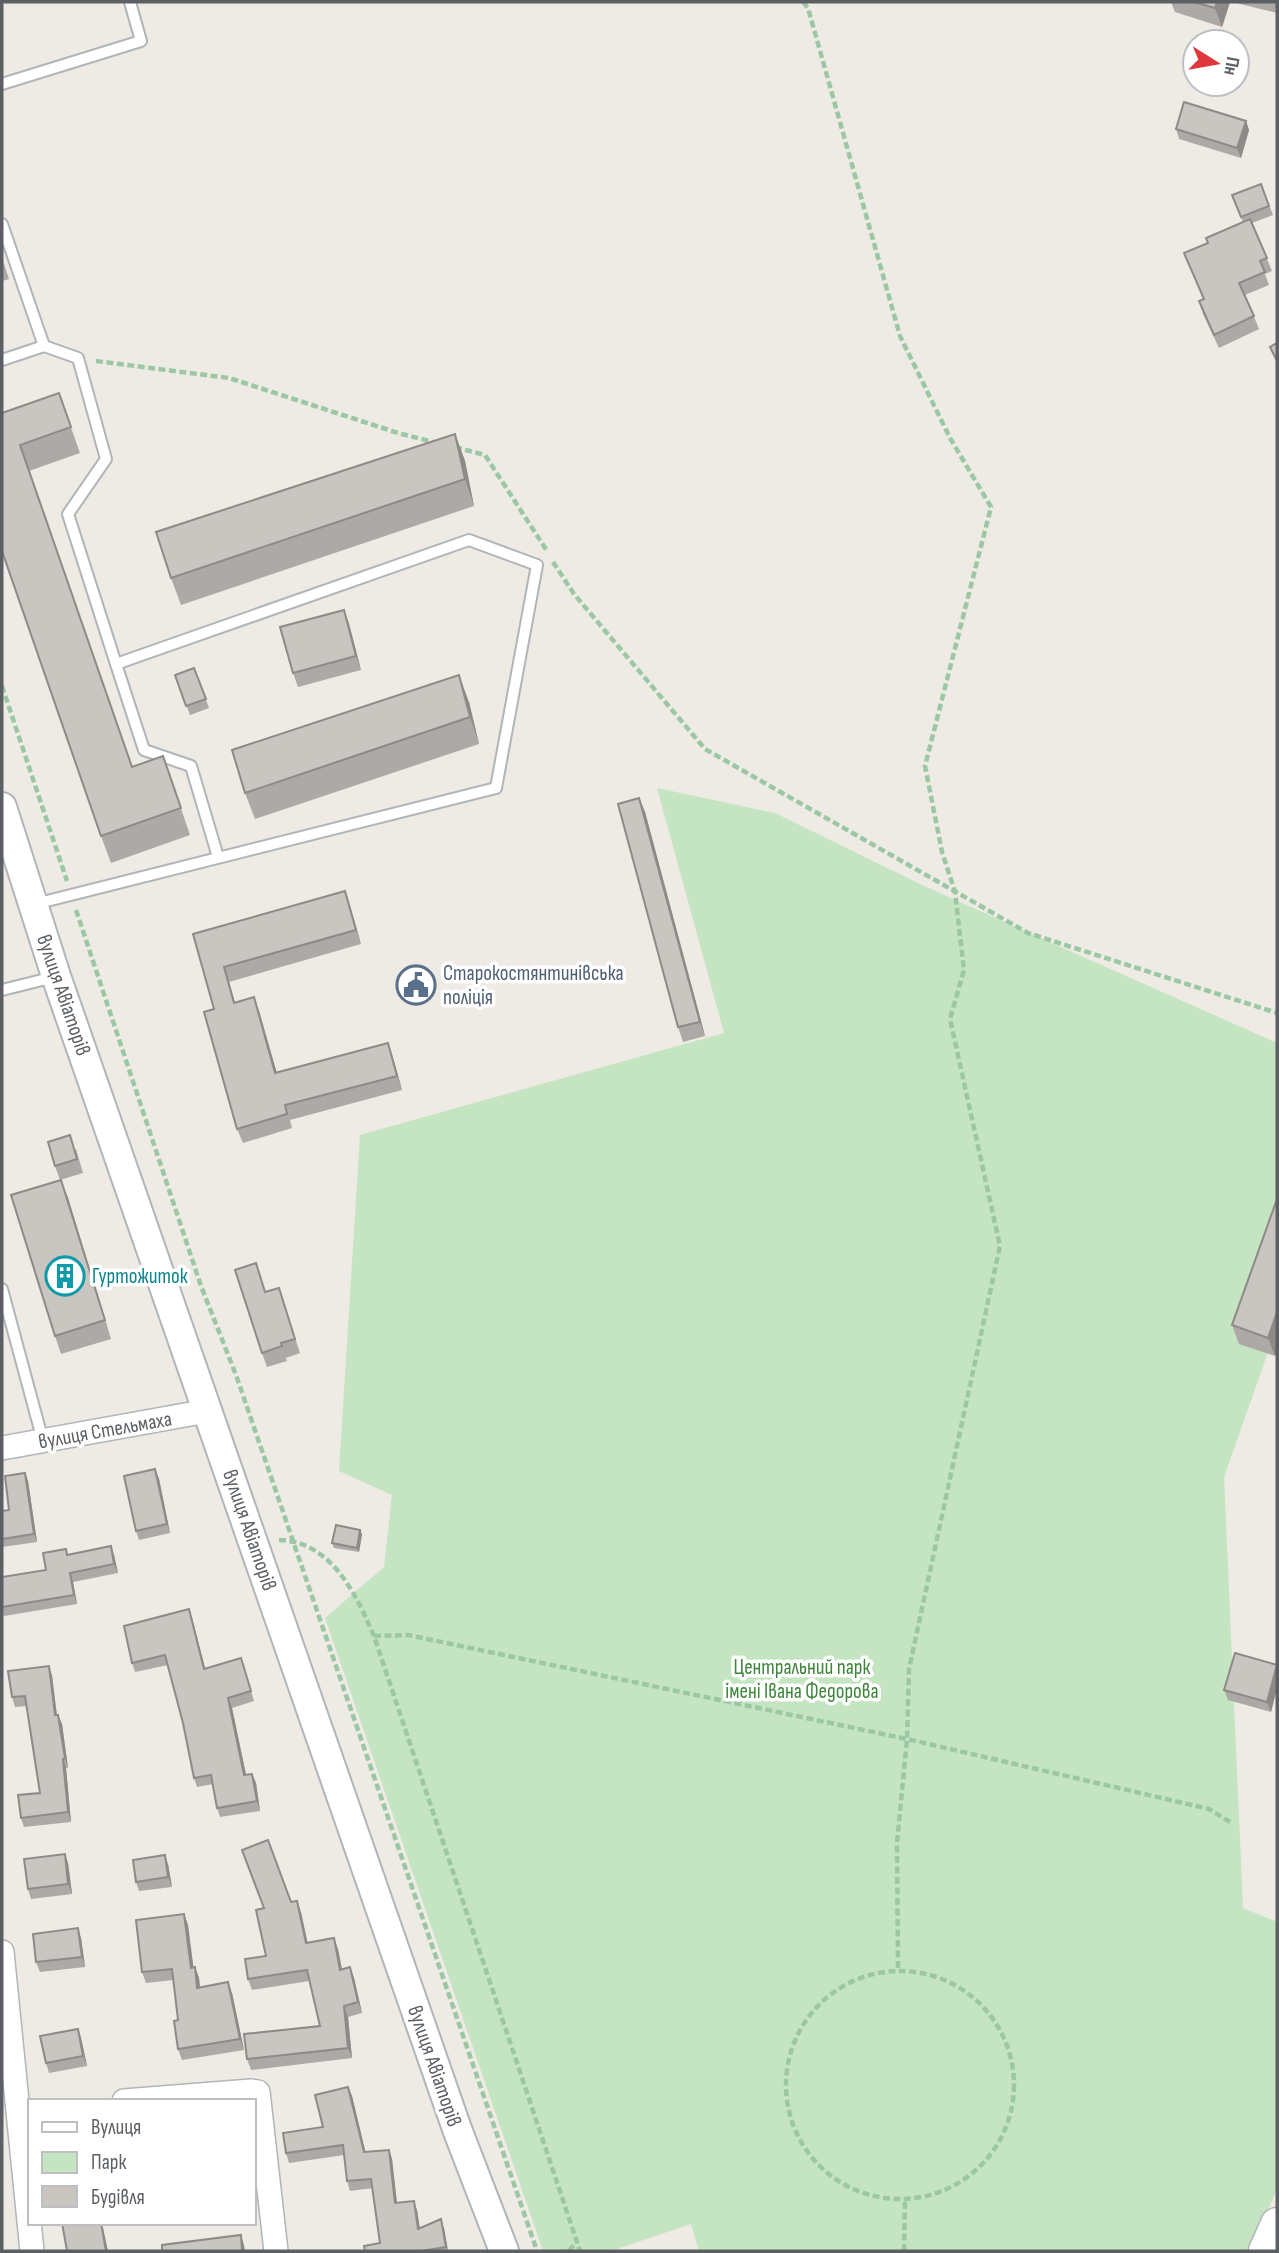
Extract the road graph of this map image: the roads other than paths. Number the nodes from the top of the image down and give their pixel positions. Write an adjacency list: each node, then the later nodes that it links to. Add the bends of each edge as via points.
1 (130, 2): 2 (lane, via 141,41)
2 (2, 84)
3 (2, 224): 4 (lane)
4 (44, 346): 5 (lane); 6 (lane, via 78,358 106,458 68,514)
5 (2, 360)
6 (116, 664): 8 (lane, via 144,750 191,766); 8 (lane, via 469,540 537,565 496,788)
7 (2, 807): 9 (street, вулиця Авіаторів)
8 (218, 857): 9 (lane)
9 (34, 904): 10 (street, вулиця Авіаторів)
10 (57, 976): 11 (lane); 13 (street, вулиця Авіаторів)
11 (2, 990)
12 (2, 1289): 14 (lane)
13 (207, 1411): 14 (street, вулиця Стельмаха); 24 (street, вулиця Авіаторів, via 457,2129)
14 (43, 1441): 15 (street, вулиця Стельмаха)
15 (2, 1448)
16 (2, 1952): 18 (street)
17 (149, 2099): 23 (street, via 258,2092)
18 (24, 2109): 19 (street)
19 (28, 2180)
20 (1277, 2224): 25 (main road)
21 (31, 2225): 22 (street)
22 (32, 2251)
23 (276, 2251)
24 (504, 2251)
25 (1265, 2251)

